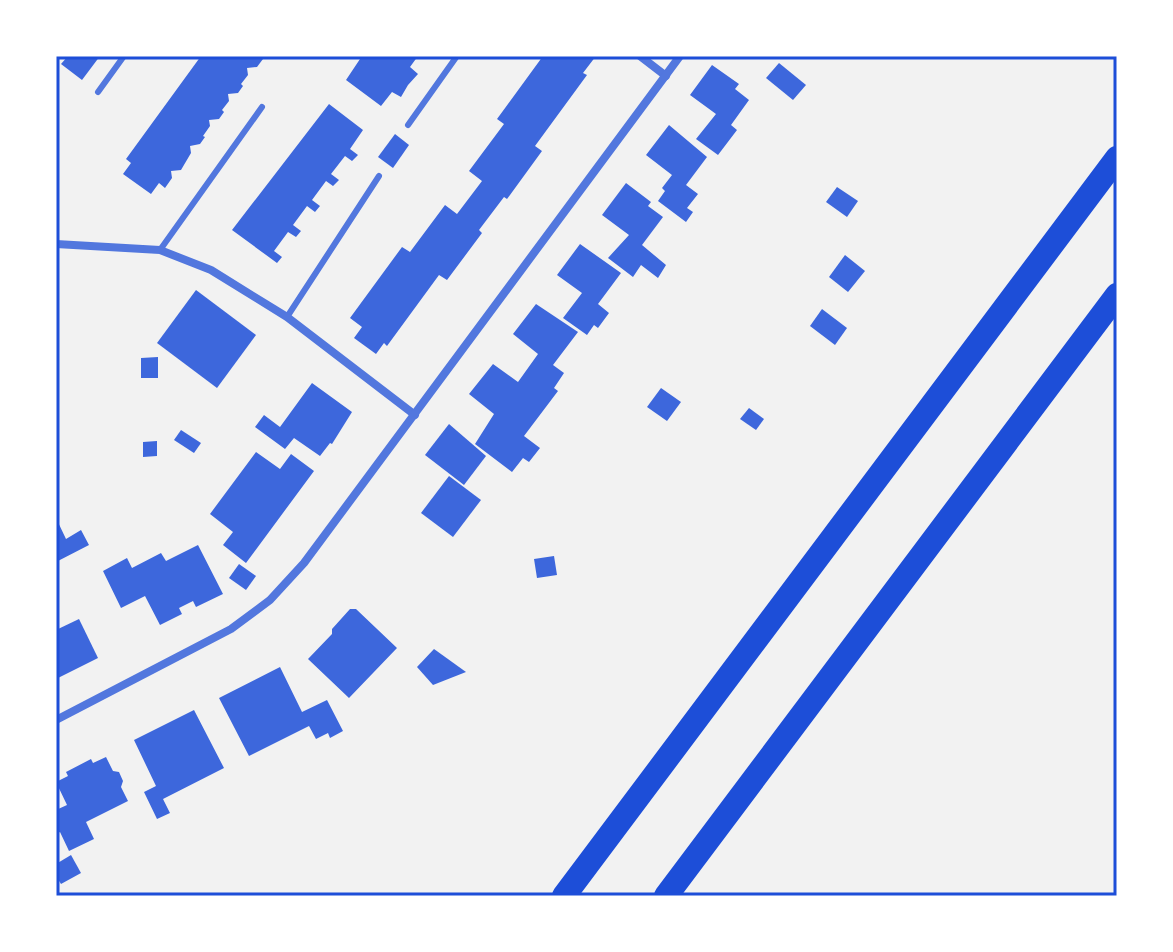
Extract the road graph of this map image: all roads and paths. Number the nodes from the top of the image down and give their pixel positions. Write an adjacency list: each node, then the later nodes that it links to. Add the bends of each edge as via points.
1 (124, 56): 6 (lane)
2 (457, 56): 8 (lane)
3 (640, 56): 5 (street)
4 (680, 56): 5 (street)
5 (666, 76): 15 (street)
6 (98, 92)
7 (262, 107): 12 (lane)
8 (408, 125)
9 (1117, 158): 17 (highway)
10 (379, 176): 14 (lane)
11 (56, 244): 12 (street)
12 (160, 250): 14 (street, via 211,270)
13 (1117, 295): 18 (highway)
14 (287, 317): 15 (street)
15 (415, 415): 16 (street, via 270,600 231,629)
16 (56, 720)
17 (564, 896)
18 (666, 896)

